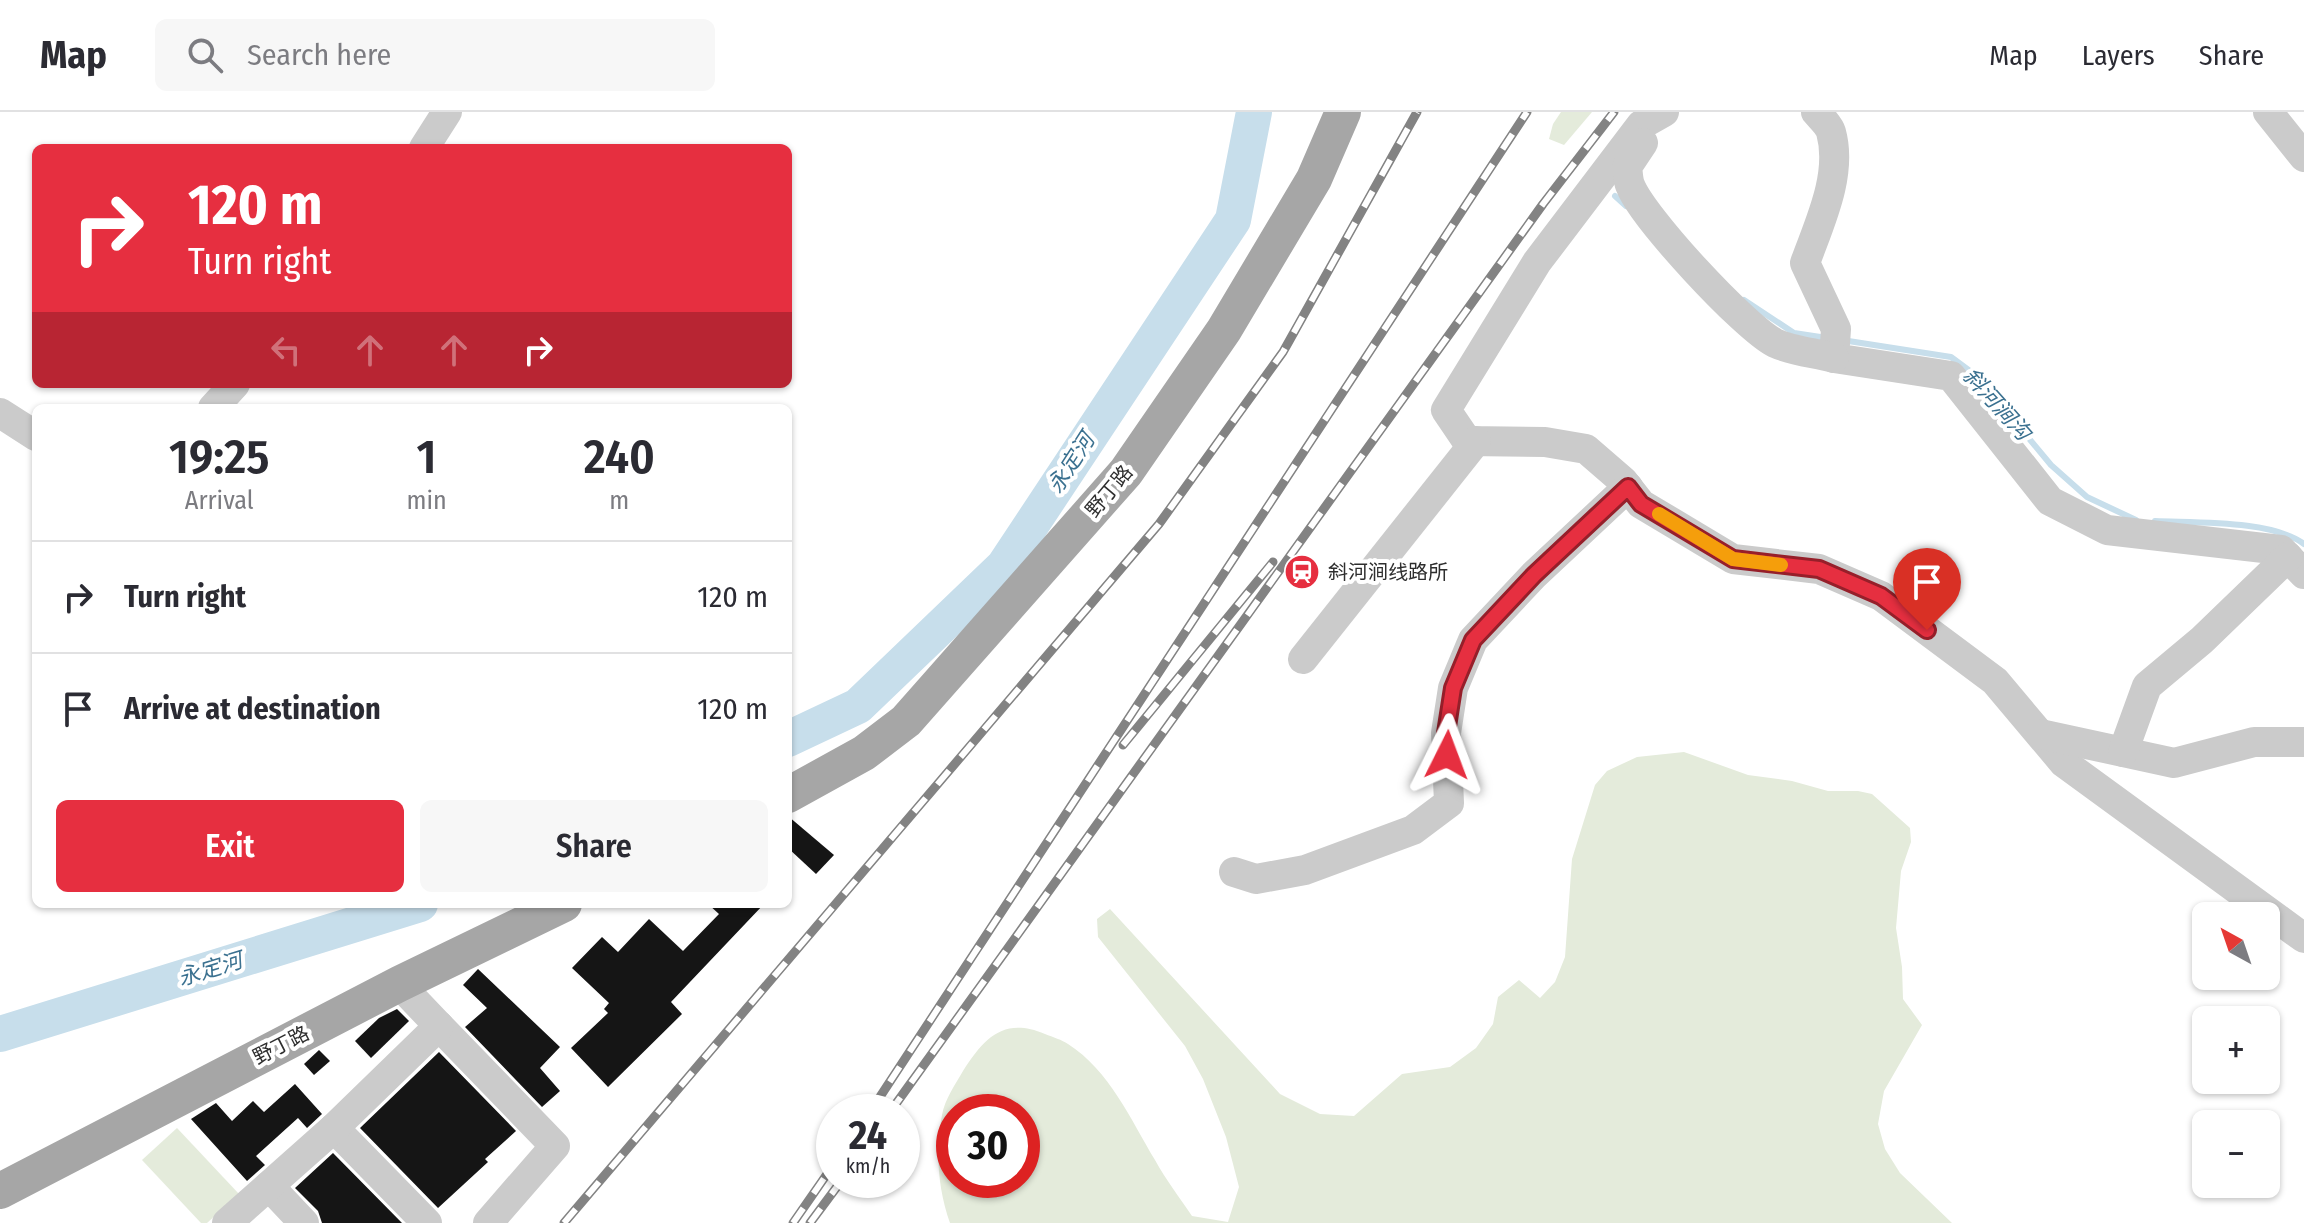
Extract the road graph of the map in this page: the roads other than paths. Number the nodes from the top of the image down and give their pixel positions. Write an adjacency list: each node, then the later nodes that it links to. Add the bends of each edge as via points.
1 (447, 112): 6 (street)
2 (1343, 112): 20 (main road, 野丁路, via 1314,179 1232,316 1126,472 906,721 864,753)
3 (1664, 112): 8 (street, via 1627,167 1630,185 1645,211 1750,325 1776,343); 13 (street, via 1641,125 1537,262 1446,410 1467,441)
4 (1816, 112): 8 (street, via 1831,130 1834,166 1805,263)
5 (2268, 112): 7 (street)
6 (427, 144)
7 (2304, 157)
8 (1835, 345): 15 (street, via 1951,376 2050,501 2107,530 2281,550)
9 (231, 388): 10 (street)
10 (217, 404)
11 (0, 413): 12 (street)
12 (32, 433)
13 (1476, 441): 14 (street, via 1545,442 1586,449); 16 (street)
14 (1628, 487): 17 (street, via 1641,504 1733,559 1819,569 1881,596 1995,681); 21 (street, via 1473,640 1453,688 1446,733 1449,803 1413,830 1305,870 1256,879)
15 (2296, 566): 19 (street, via 2147,686)
16 (1303, 659)
17 (2040, 734): 19 (street); 23 (street, via 2064,763)
18 (2304, 742): 19 (street, via 2254,742 2174,763)
19 (2123, 752)
20 (792, 793)
21 (1234, 872)
22 (556, 908): 24 (main road, 野丁路)
23 (2303, 938)
24 (399, 984): 25 (street); 28 (main road, 野丁路)
25 (439, 1026): 26 (street); 32 (street, via 555,1146)
26 (334, 1128): 27 (street); 31 (street)
27 (269, 1186): 29 (street); 30 (street)
28 (0, 1191)
29 (227, 1223)
30 (304, 1223)
31 (427, 1223)
32 (488, 1223)

